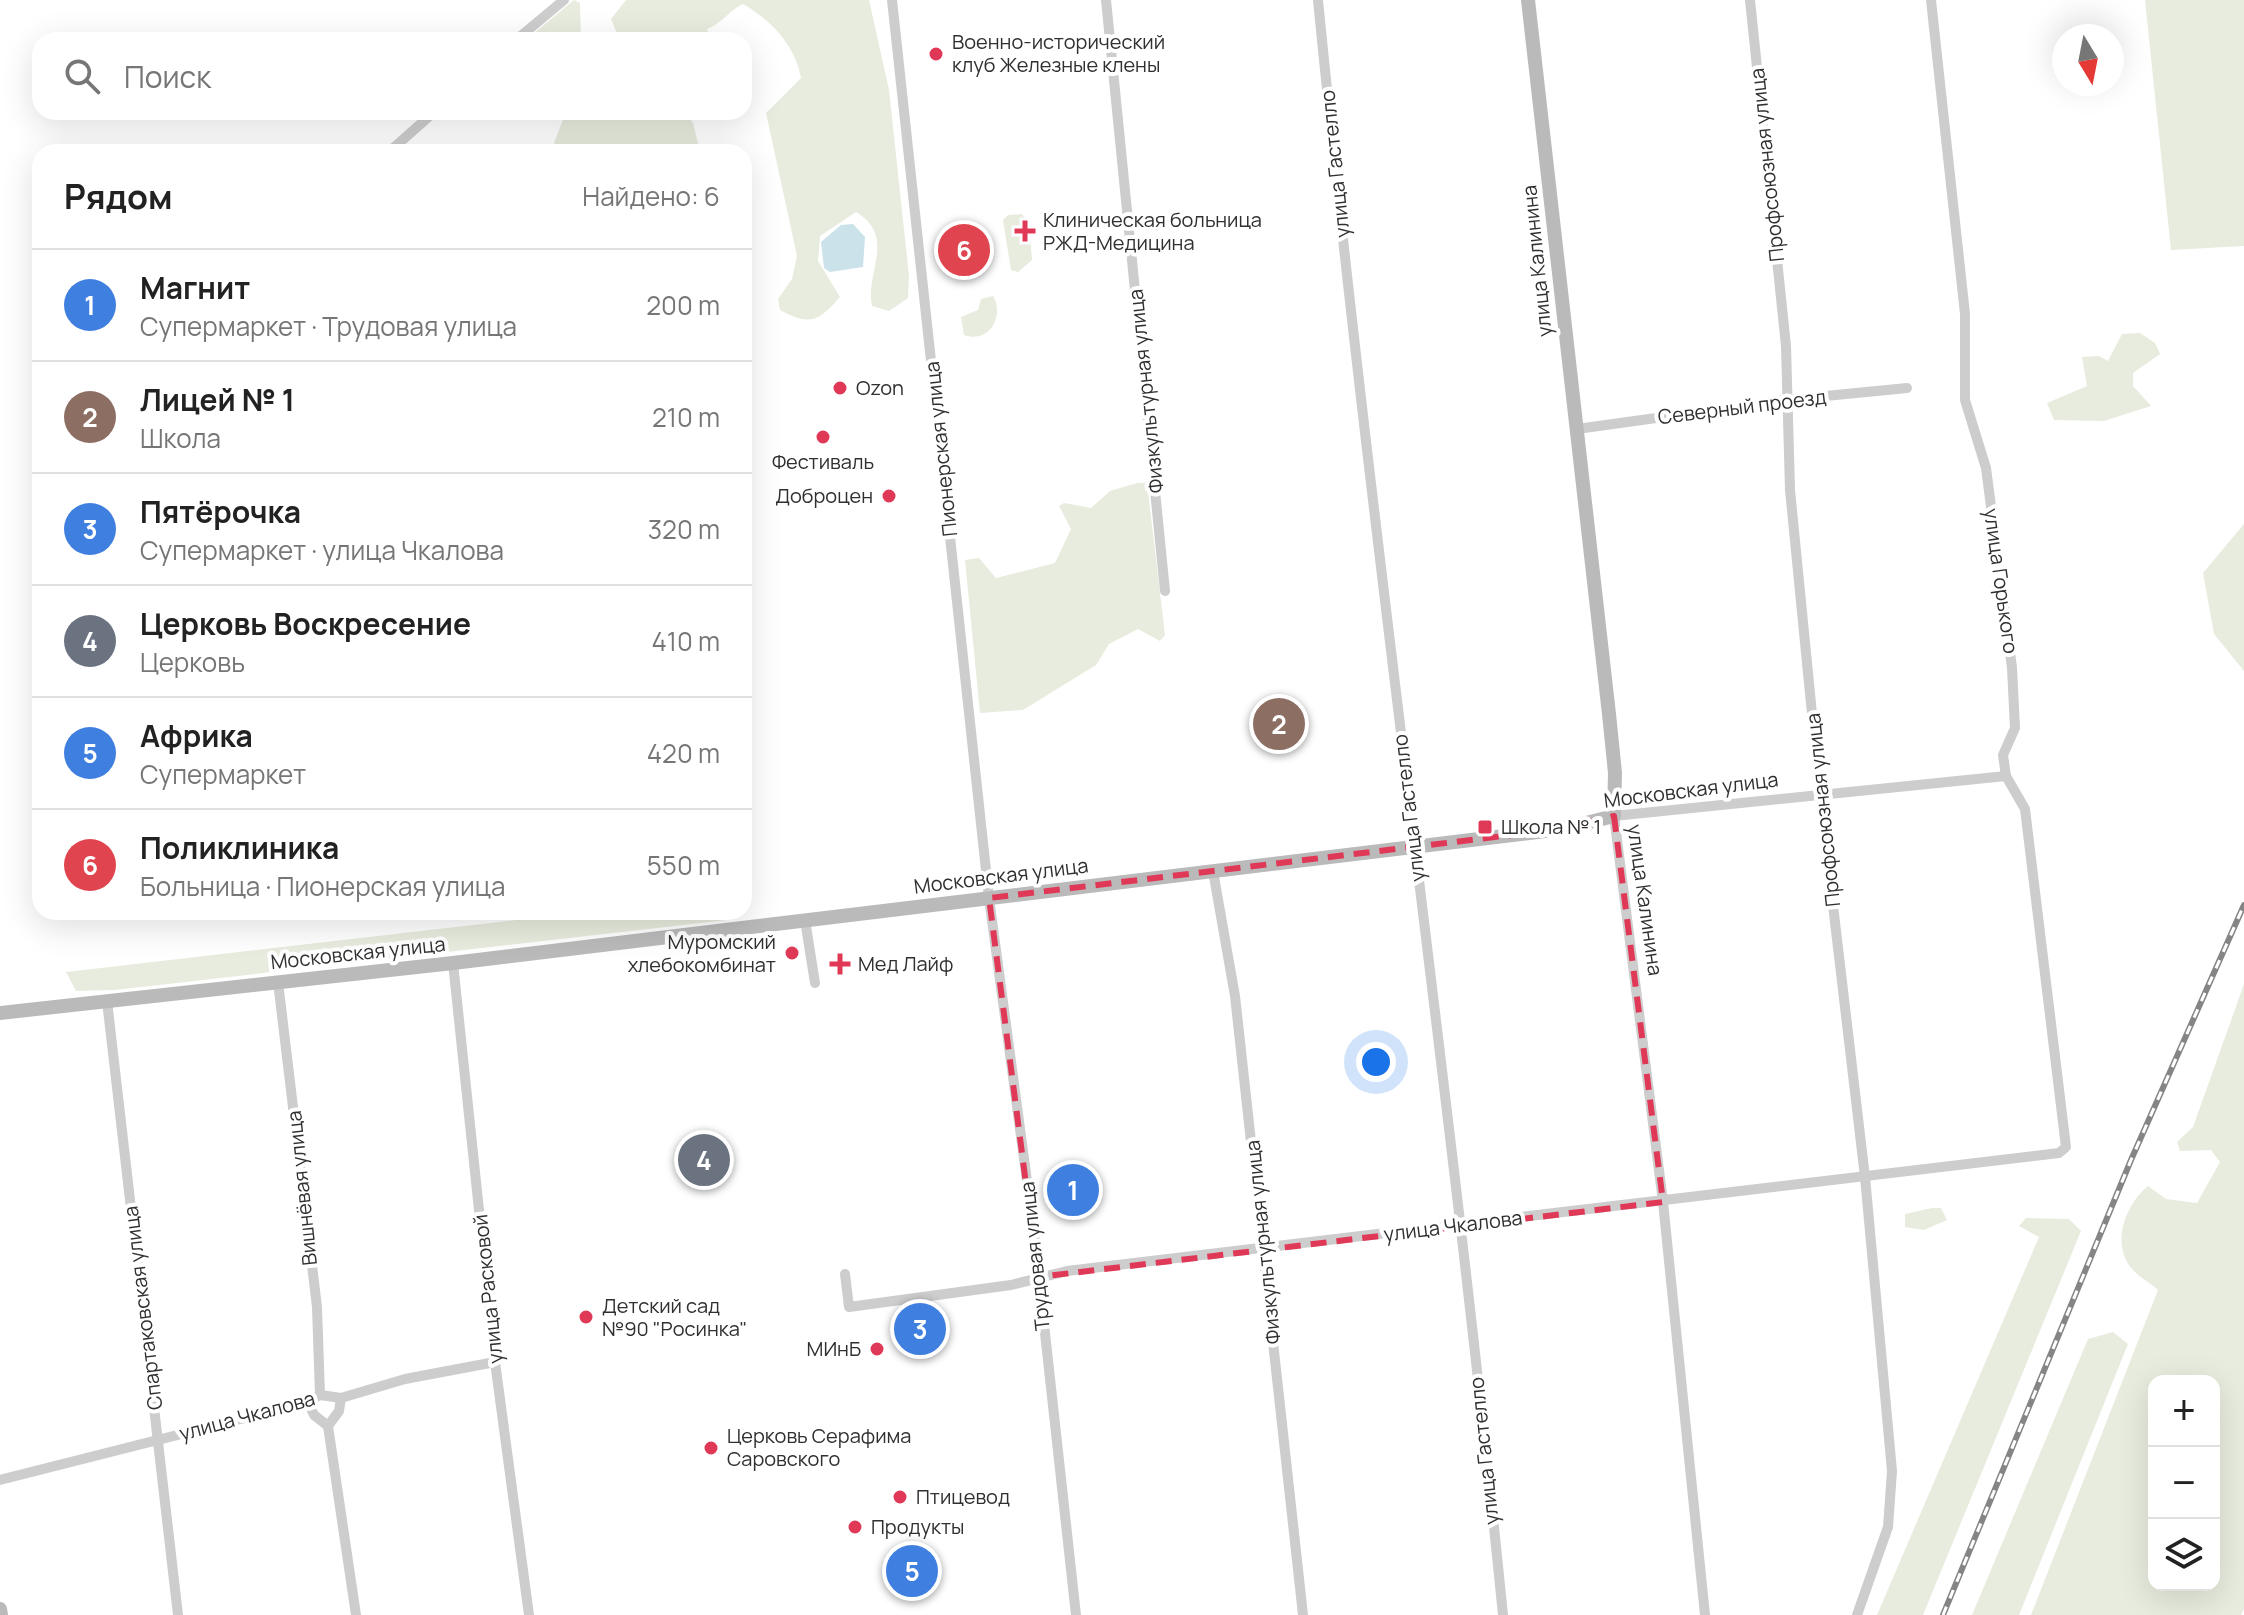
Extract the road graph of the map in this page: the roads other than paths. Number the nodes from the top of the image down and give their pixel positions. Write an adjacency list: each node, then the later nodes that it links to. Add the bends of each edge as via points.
1 (564, 0): 8 (street)
2 (892, 0): 20 (street, Пионерская улица)
3 (1106, 0): 14 (street, Физкультурная улица)
4 (1318, 0): 18 (street, улица Гастелло)
5 (1528, 0): 13 (main road, улица Калинина)
6 (1750, 0): 12 (street, Профсоюзная улица, via 1786,346)
7 (1931, 0): 15 (street, улица Горького, via 1965,314 1965,400 1986,468 2012,668 2015,728 2003,755)
8 (526, 32)
9 (425, 120): 10 (street)
10 (398, 144)
11 (1907, 388): 12 (street, Северный проезд)
12 (1785, 400): 13 (street, Северный проезд); 16 (street, Профсоюзная улица)
13 (1577, 429): 17 (main road, улица Калинина, via 1615,773)
14 (1165, 591)
15 (2006, 776): 16 (street, Московская улица); 27 (street, улица Чкалова, via 2025,809 2066,1147 2059,1153)
16 (1820, 795): 17 (street, Московская улица); 27 (street, Профсоюзная улица)
17 (1614, 816): 18 (main road, Московская улица, via 1562,829); 28 (street, улица Калинина)
18 (1413, 847): 19 (main road, Московская улица); 29 (street, улица Гастелло)
19 (1213, 871): 20 (main road, Московская улица); 30 (street, Физкультурная улица, via 1235,996)
20 (989, 898): 21 (main road, Московская улица); 32 (street, Трудовая улица)
21 (805, 920): 22 (main road, Московская улица); 24 (street)
22 (453, 963): 23 (main road, Московская улица); 33 (street, улица Расковой)
23 (278, 982): 25 (main road, Московская улица); 34 (street, Вишнёвая улица, via 317,1307)
24 (815, 983)
25 (107, 1001): 26 (main road, Московская улица); 38 (street, Спартаковская улица)
26 (0, 1013)
27 (1865, 1177): 28 (street, улица Чкалова); 47 (street, Профсоюзная улица, via 1892,1471 1888,1527)
28 (1663, 1202): 29 (street, улица Чкалова); 46 (street, улица Калинина)
29 (1459, 1225): 30 (street, улица Чкалова); 45 (street, улица Гастелло)
30 (1261, 1250): 32 (street, улица Чкалова); 44 (street, Физкультурная улица)
31 (845, 1274): 32 (street, улица Чкалова, via 849,1307)
32 (1038, 1277): 43 (street, Трудовая улица)
33 (495, 1362): 35 (street, улица Чкалова); 42 (street, улица Расковой)
34 (320, 1395): 35 (street, улица Чкалова); 36 (street, улица Чкалова)
35 (341, 1398): 37 (street)
36 (308, 1402): 37 (street); 38 (street, улица Чкалова)
37 (328, 1426): 41 (street)
38 (158, 1441): 39 (street, улица Чкалова); 40 (street, Спартаковская улица)
39 (0, 1480)
40 (178, 1615)
41 (356, 1615)
42 (529, 1615)
43 (1076, 1615)
44 (1303, 1615)
45 (1503, 1615)
46 (1705, 1615)
47 (1857, 1615)

